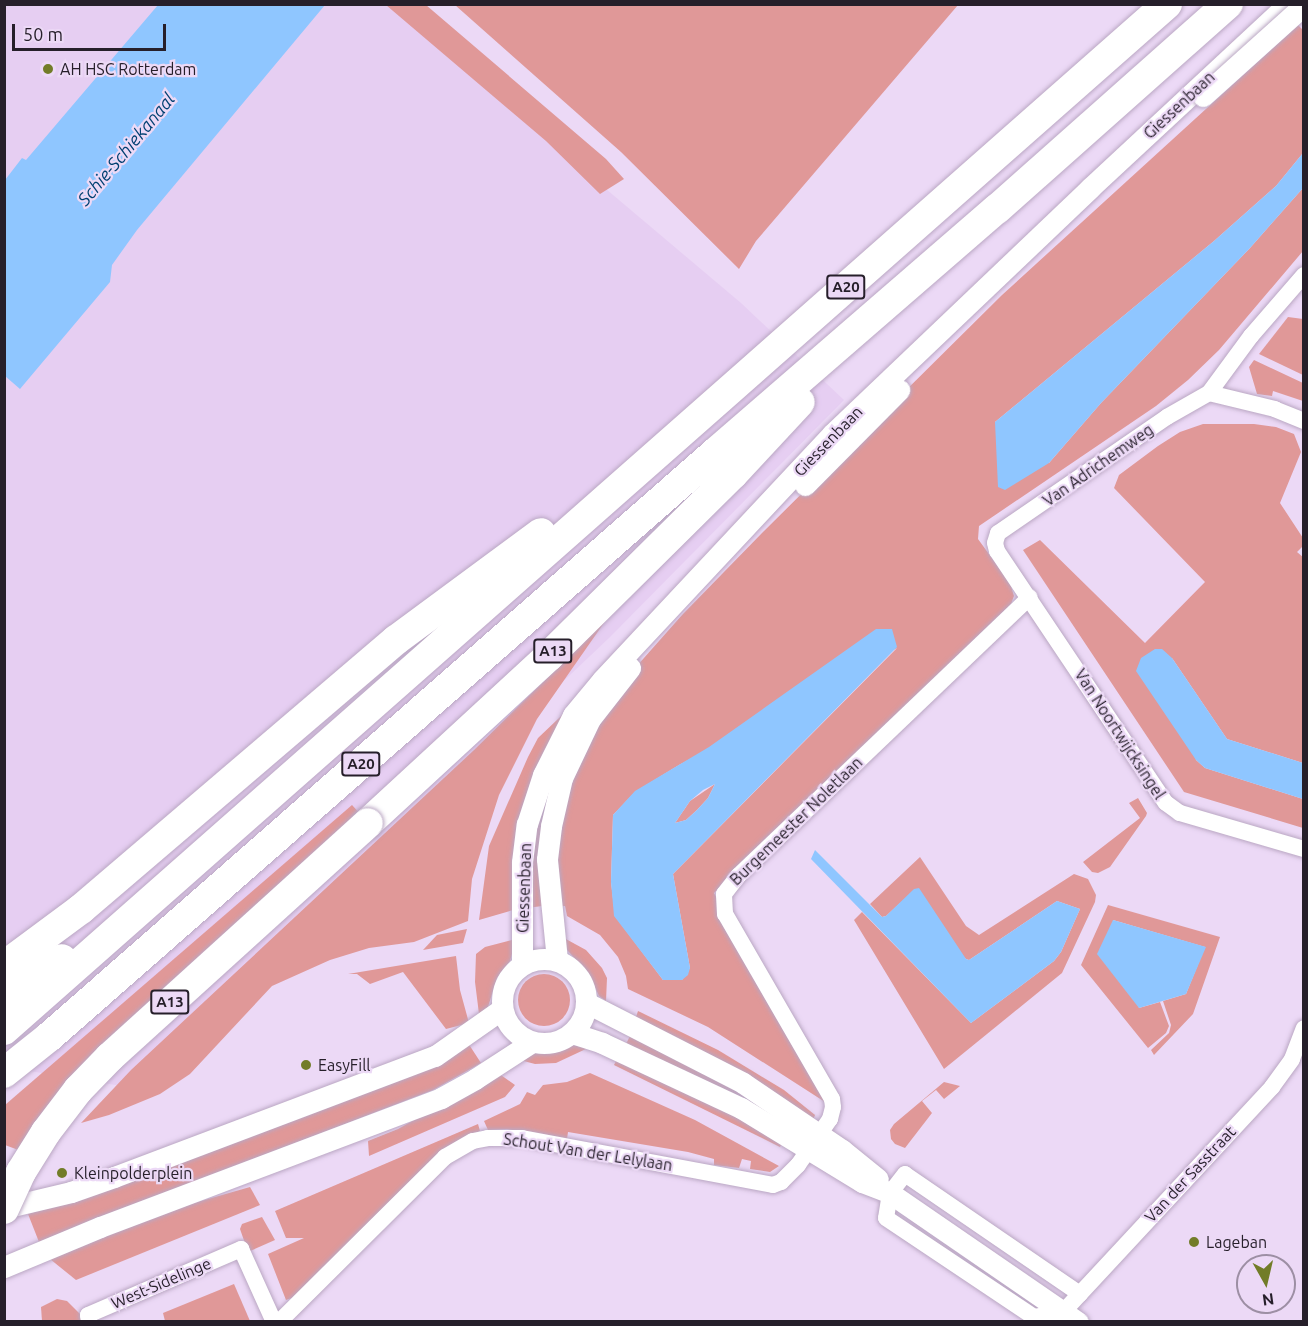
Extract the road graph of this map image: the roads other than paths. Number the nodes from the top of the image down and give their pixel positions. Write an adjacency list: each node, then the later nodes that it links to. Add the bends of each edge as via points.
1 (1167, 4): 11 (highway, A20)
2 (1228, 4): 9 (highway, A20)
3 (1288, 4): 7 (street, Giessenbaan)
4 (1299, 4): 6 (street)
5 (1304, 5): 7 (street, Giessenbaan, bridge)
6 (1304, 10)
7 (1200, 92): 17 (street, Giessenbaan, via 840,447 633,664 590,719 562,778 550,826 547,860); 18 (street, Giessenbaan, via 833,433 573,715 543,775 527,824 522,862)
8 (1304, 275): 10 (street, Van Adrichemweg, via 1251,336)
9 (893, 300): 27 (highway, A20); 30 (highway, A13, bridge, via 733,474 549,656 110,1057 46,1132)
10 (1209, 393): 12 (street); 13 (street, Van Adrichemweg, via 1167,417 998,533)
11 (694, 419): 16 (highway, A20); 19 (highway, A20, via 396,640 81,909)
12 (1304, 421)
13 (995, 543): 14 (street, Van Noortwijcksingel)
14 (1030, 597): 15 (street, Van Noortwijcksingel, via 1166,803 1180,813); 28 (street, Burgemeester Noletlaan, via 739,875 724,894 725,914 832,1099 830,1119)
15 (1304, 849)
16 (116, 929): 20 (highway, A20); 24 (highway, A20)
17 (557, 960): 18 (street, via 539,959); 21 (street, via 579,976)
18 (522, 964): 22 (street, via 503,988)
19 (4, 966)
20 (4, 997)
21 (587, 1003): 25 (street, via 583,1019); 28 (street, via 743,1083)
22 (502, 1009): 26 (street, via 510,1026); 30 (street, via 435,1056 114,1177)
23 (1304, 1028): 32 (street, Van der Sasstraat, via 1292,1059 1272,1087)
24 (4, 1030)
25 (572, 1033): 26 (street, via 557,1041); 28 (street, via 707,1090)
26 (532, 1041): 31 (street, via 441,1098)
27 (4, 1073)
28 (813, 1142): 29 (street, via 874,1175); 36 (street, Schout Van der Lelylaan, via 781,1182 773,1185 522,1138 473,1141 445,1157)
29 (890, 1193): 32 (street, via 905,1174); 33 (street)
30 (4, 1208)
31 (4, 1267)
32 (1080, 1294): 33 (street, Van der Sasstraat)
33 (1071, 1316)
34 (89, 1322): 35 (street, West-Sidelinge, via 88,1315 241,1249)
35 (274, 1322)
36 (279, 1322)

